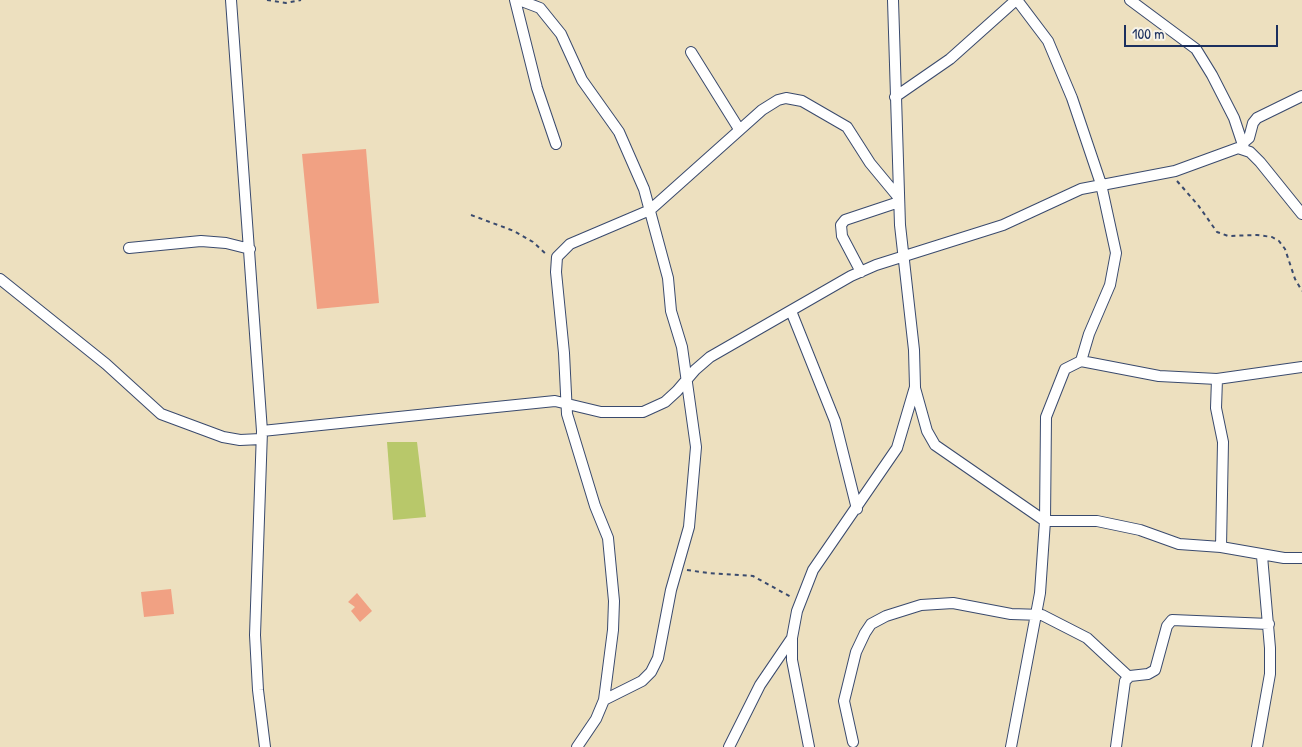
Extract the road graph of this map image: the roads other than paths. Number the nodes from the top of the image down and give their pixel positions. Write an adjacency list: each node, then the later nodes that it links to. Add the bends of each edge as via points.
1 (231, 0): 18 (street)
2 (515, 0): 11 (street, via 537,88)
3 (520, 0): 15 (street, via 540,8 564,39 582,80 621,137)
4 (893, 0): 9 (street)
5 (1017, 0): 9 (street, via 950,59); 13 (street, via 1040,28 1055,56)
6 (1130, 0): 12 (street, via 1196,49 1234,118)
7 (691, 52): 10 (street)
8 (1302, 96): 12 (street, via 1257,118)
9 (895, 97): 14 (street)
10 (739, 129): 14 (street, via 778,100 802,101 847,127); 15 (street)
11 (556, 144)
12 (1243, 145): 13 (street, via 1169,172); 16 (street)
13 (1101, 184): 19 (street, via 1081,189 1003,225); 23 (street, via 1116,253 1115,266)
14 (899, 200): 19 (street); 20 (street, via 845,220 841,225 842,236)
15 (650, 210): 26 (street, via 668,278 671,311 682,347); 28 (street, via 570,244 555,265)
16 (1302, 214)
17 (129, 248): 18 (street, via 201,241)
18 (250, 249): 29 (street)
19 (903, 255): 20 (street); 27 (street)
20 (860, 272): 22 (street)
21 (0, 279): 29 (street, via 106,364 161,414 240,440)
22 (791, 311): 26 (street, via 710,357); 30 (street, via 835,421)
23 (1082, 361): 25 (street, via 1159,376); 31 (street, via 1068,366 1062,374 1046,417)
24 (1302, 367): 25 (street)
25 (1217, 379): 32 (street, via 1216,408 1223,442)
26 (686, 380): 28 (street, via 665,402 644,412 601,412); 39 (street, via 696,462 689,527 671,590 658,658 642,681)
27 (915, 387): 30 (street, via 897,448); 31 (street, via 927,431 935,445)
28 (566, 402): 29 (street, via 538,402); 39 (street, via 590,491 608,538 614,613)
29 (261, 435): 41 (street, via 255,634)
30 (857, 508): 37 (street, via 812,570 800,601)
31 (1045, 521): 32 (street, via 1097,521 1150,533 1179,544); 35 (street)
32 (1221, 547): 33 (street)
33 (1262, 556): 34 (street); 36 (street)
34 (1302, 558)
35 (1036, 613): 38 (street, via 1079,632); 40 (street, via 1011,614 964,604 940,603 921,605 871,624 856,652 846,689 846,715); 45 (street)
36 (1268, 624): 38 (street, via 1176,618 1167,626 1155,670); 47 (street, via 1270,674)
37 (792, 638): 43 (street, via 760,685); 44 (street, via 795,680)
38 (1128, 677): 46 (street)
39 (604, 700): 42 (street)
40 (853, 742)
41 (265, 747)
42 (577, 747)
43 (729, 747)
44 (809, 747)
45 (1011, 747)
46 (1116, 747)
47 (1257, 747)

